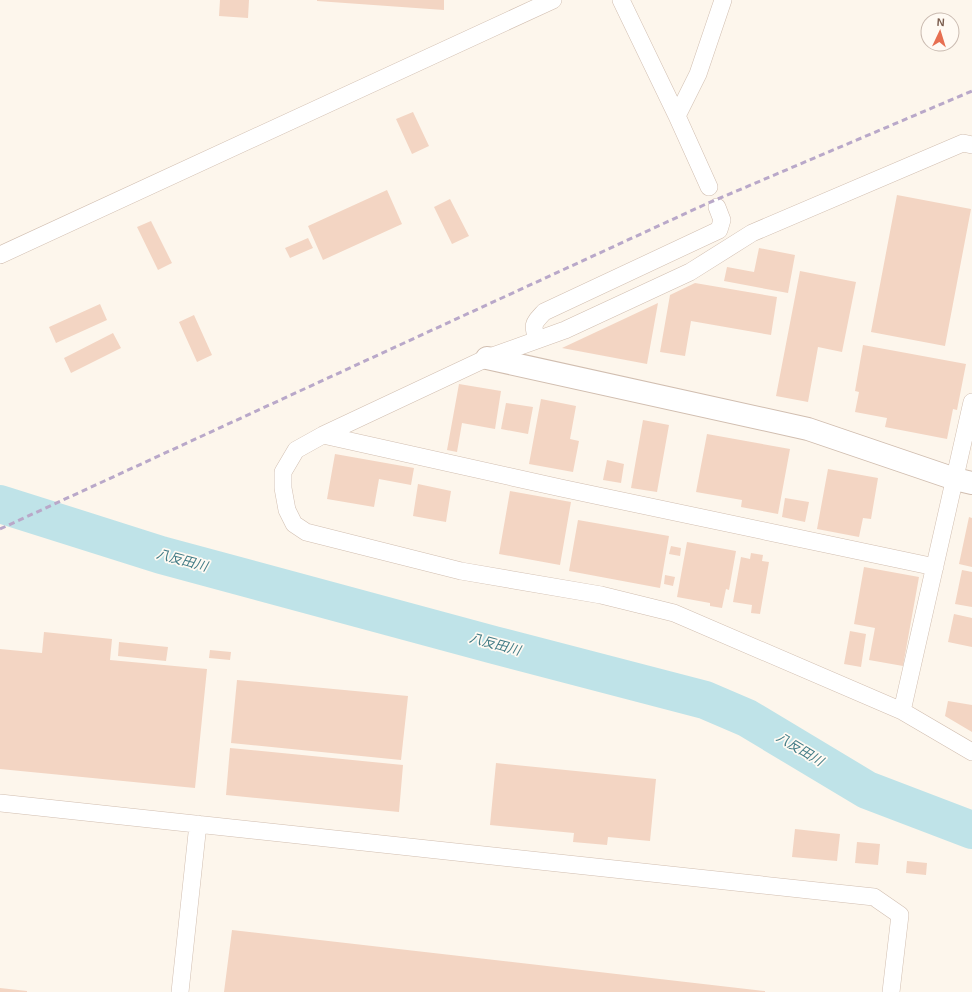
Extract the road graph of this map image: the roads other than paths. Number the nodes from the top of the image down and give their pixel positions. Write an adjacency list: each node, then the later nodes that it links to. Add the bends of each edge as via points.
1 (553, 0): 8 (street)
2 (621, 0): 4 (street)
3 (723, 0): 4 (street, via 698,74)
4 (677, 116): 6 (street)
5 (972, 145): 9 (street, via 963,143 752,233 690,272 565,330)
6 (709, 187)
7 (717, 207): 9 (street, via 722,220 719,230 544,312 535,322 533,329)
8 (0, 255)
9 (537, 340): 10 (street)
10 (487, 358): 12 (street); 13 (street, via 808,429)
11 (972, 402): 13 (street)
12 (323, 435): 14 (street); 15 (street, via 296,450 284,472 283,488 287,510 294,524 306,532 461,570 601,595 674,613)
13 (963, 481): 14 (street)
14 (935, 567): 15 (street)
15 (902, 711): 16 (street)
16 (972, 752)
17 (0, 803): 18 (street)
18 (198, 824): 19 (street); 20 (street, via 874,897 900,915)
19 (180, 992)
20 (891, 992)

